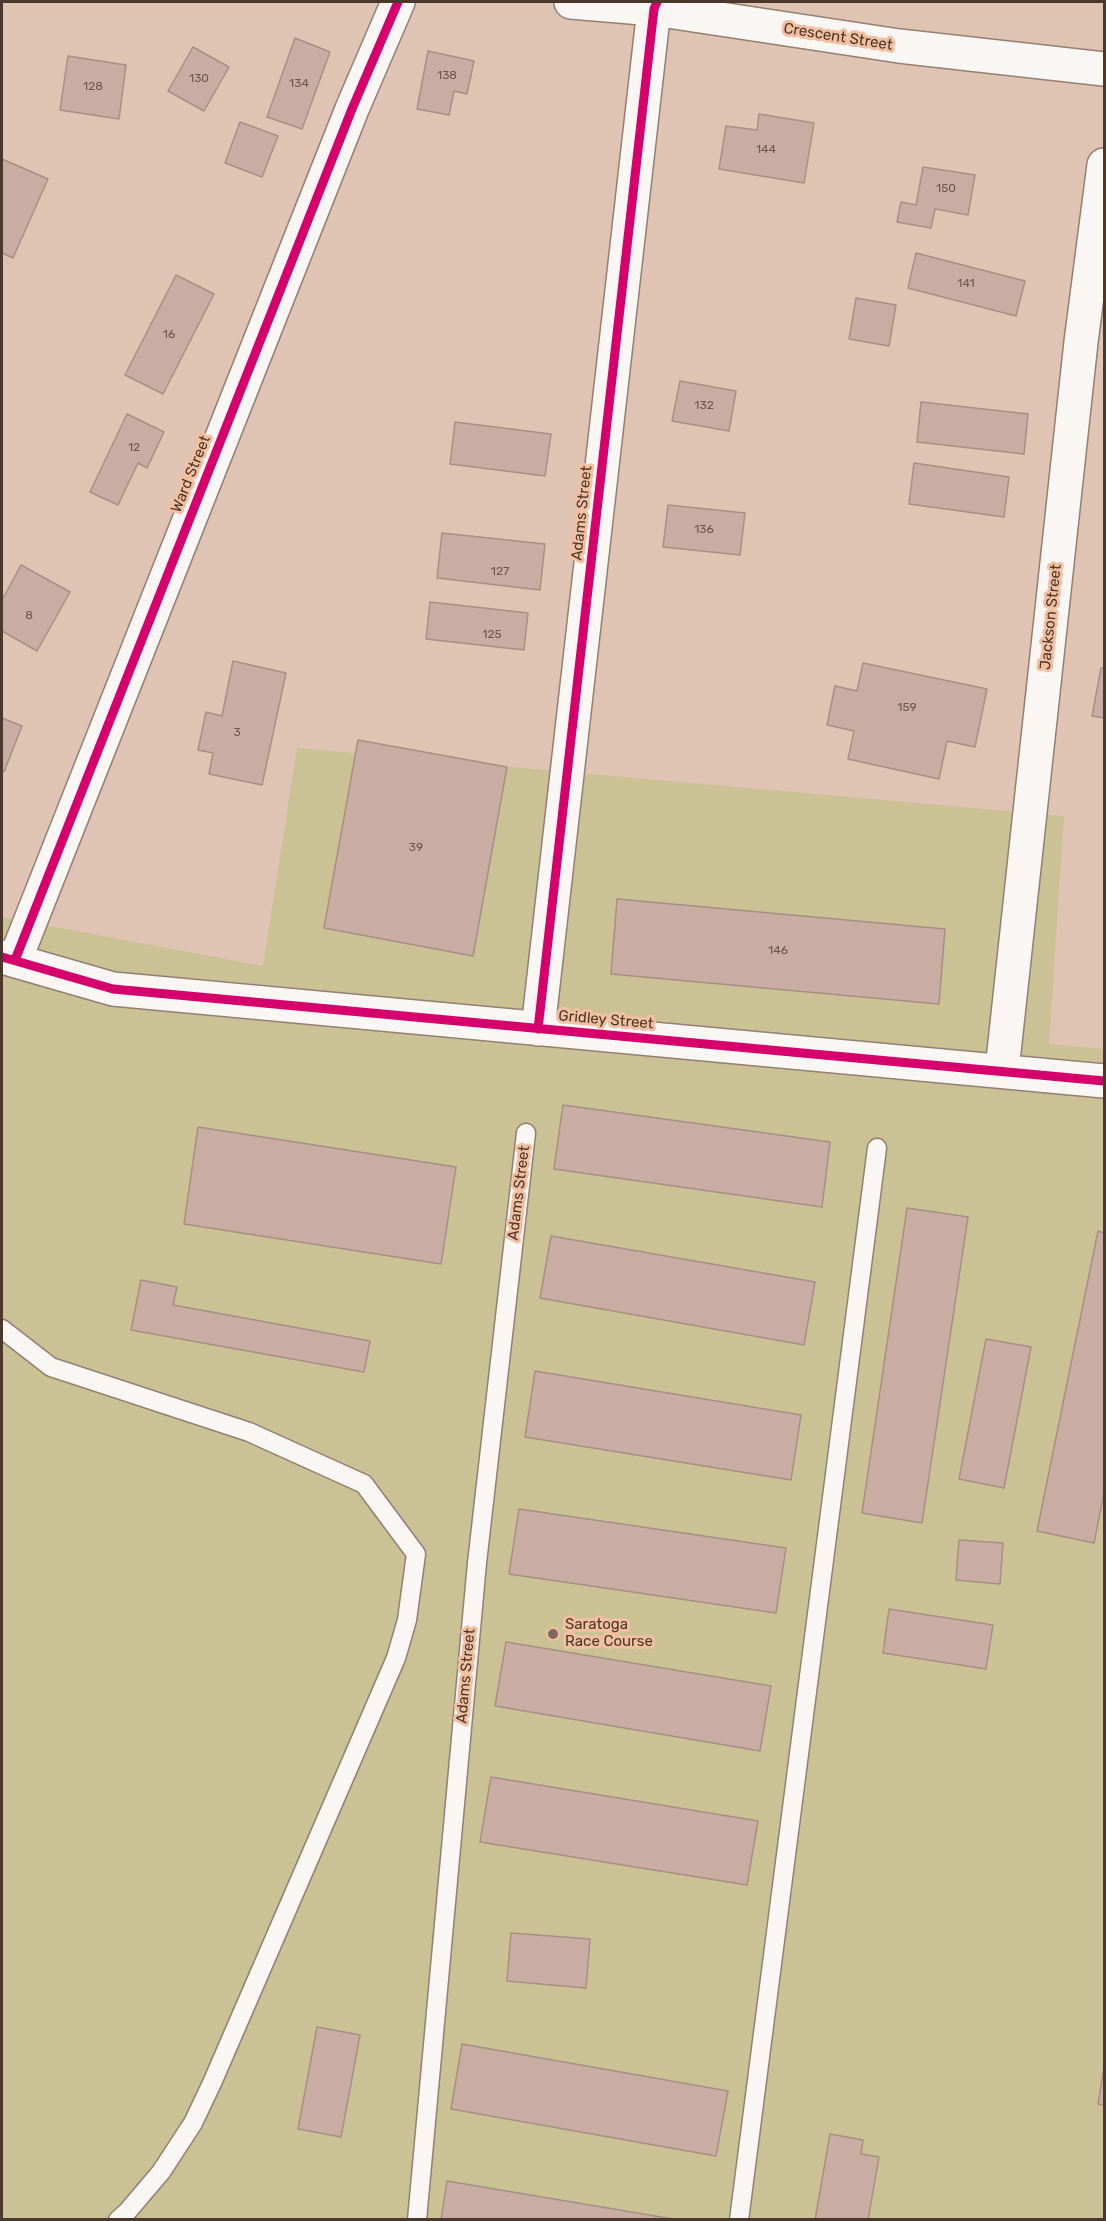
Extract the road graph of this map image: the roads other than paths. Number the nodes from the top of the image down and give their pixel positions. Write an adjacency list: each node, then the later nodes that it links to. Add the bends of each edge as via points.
1 (398, 2): 6 (street, Ward Street)
2 (571, 2): 3 (street, Crescent Street)
3 (655, 5): 4 (street, Crescent Street, via 899,46); 7 (street, Adams Street)
4 (1104, 69)
5 (1104, 165): 8 (street, Jackson Street, via 1079,354)
6 (8, 958): 7 (street, Gridley Street, via 113,989)
7 (538, 1029): 8 (street, Gridley Street)
8 (1002, 1071): 9 (street, Gridley Street)
9 (1104, 1081)
10 (526, 1133): 14 (lane, Adams Street, via 477,1563)
11 (877, 1148): 15 (lane)
12 (2, 1329): 13 (lane, via 51,1366 249,1432 364,1484 416,1554 407,1620 396,1658 212,2084 193,2123 161,2172)
13 (118, 2220)
14 (417, 2220)
15 (739, 2220)

